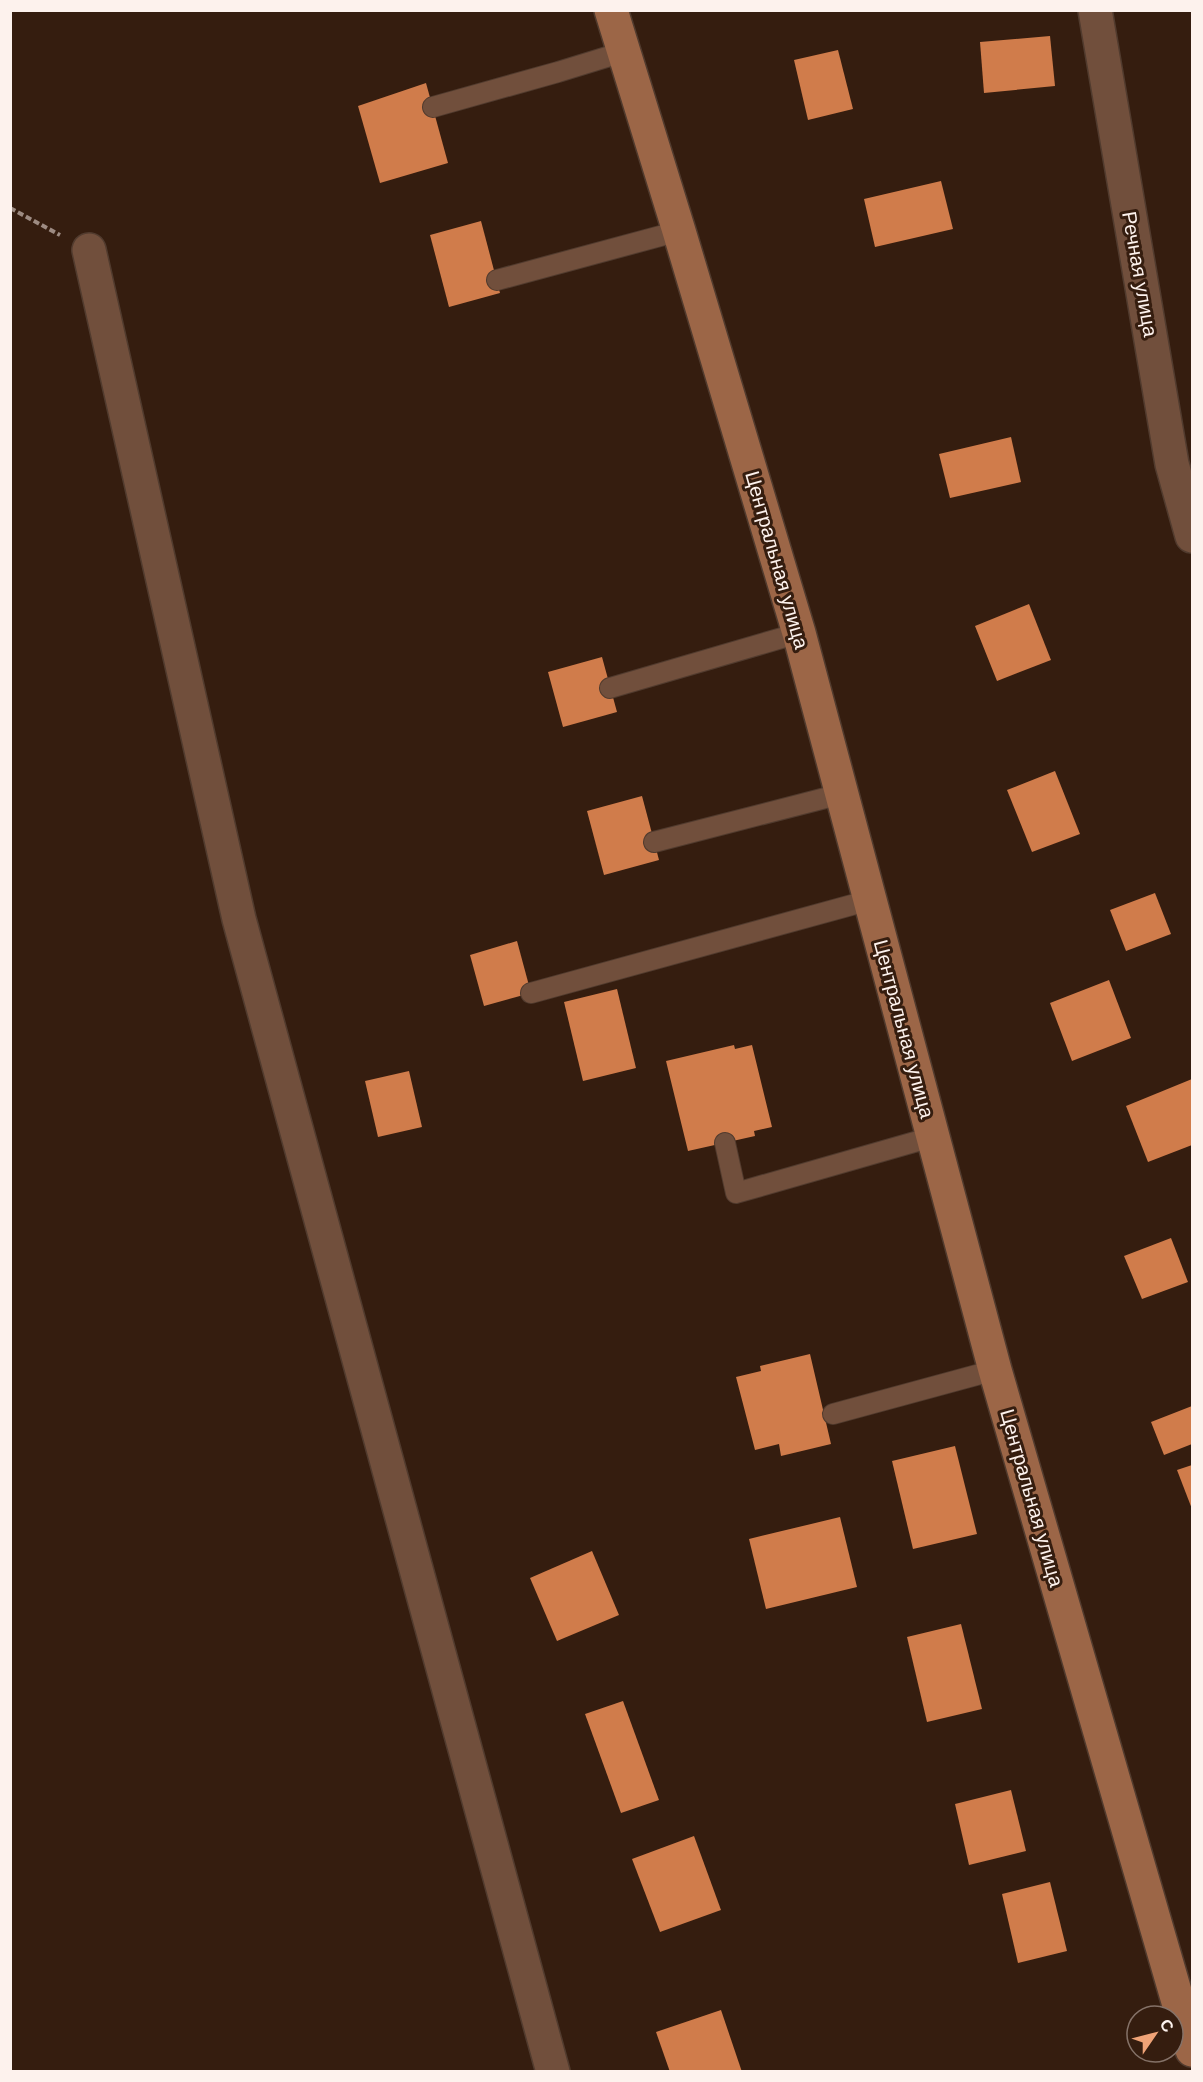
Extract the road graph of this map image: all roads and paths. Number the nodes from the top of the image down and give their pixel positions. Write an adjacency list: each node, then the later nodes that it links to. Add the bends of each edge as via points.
1 (611, 10): 3 (street, Центральная улица)
2 (1095, 10): 9 (street, Речная улица, via 1172,464)
3 (623, 52): 4 (lane); 6 (street, Центральная улица)
4 (433, 107)
5 (10, 208): 7 (path)
6 (679, 231): 8 (lane); 10 (street, Центральная улица)
7 (89, 250): 21 (street, via 239,919)
8 (496, 280)
9 (1192, 536)
10 (799, 633): 11 (lane); 12 (street, Центральная улица)
11 (610, 688)
12 (841, 794): 13 (lane); 14 (street, Центральная улица)
13 (654, 842)
14 (870, 900): 15 (lane); 16 (street, Центральная улица)
15 (531, 993)
16 (932, 1137): 17 (lane, via 736,1192); 18 (street, Центральная улица)
17 (724, 1143)
18 (995, 1370): 19 (lane); 20 (street, Центральная улица)
19 (833, 1414)
20 (1192, 2050)
21 (553, 2072)

